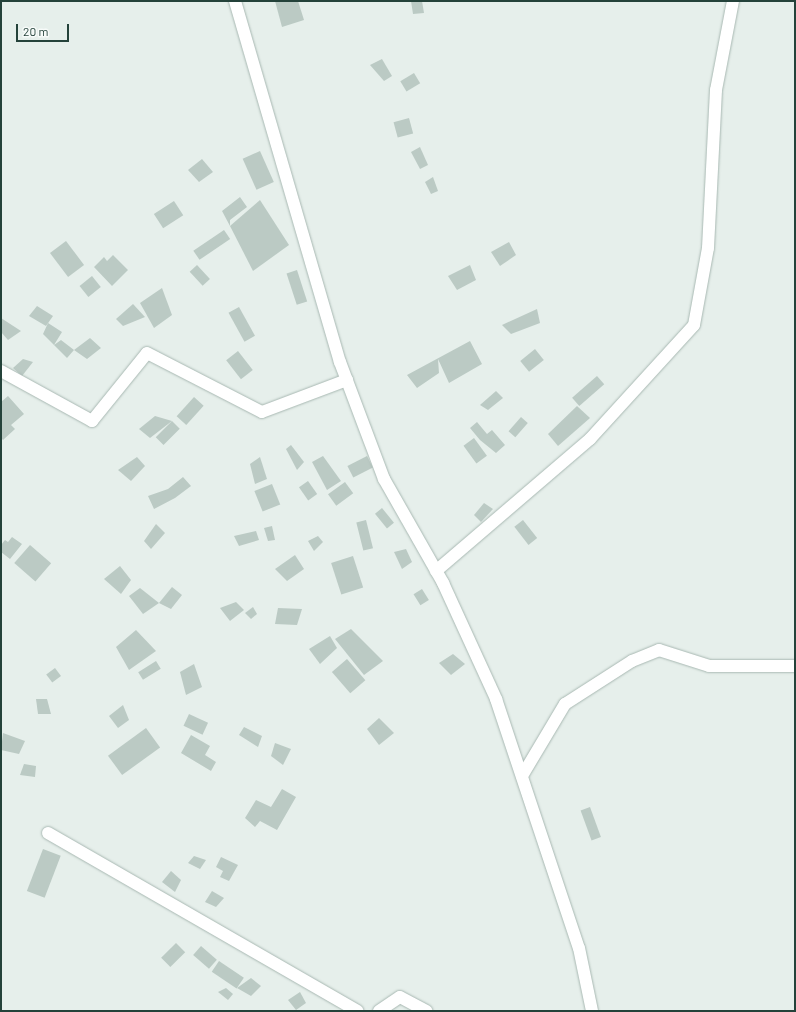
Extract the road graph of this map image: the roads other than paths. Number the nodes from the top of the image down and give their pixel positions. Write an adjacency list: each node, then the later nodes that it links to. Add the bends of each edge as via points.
1 (235, 1): 4 (street)
2 (733, 1): 5 (street, via 716,90 708,248 694,325 590,440)
3 (1, 371): 4 (street, via 92,421 147,353 262,412)
4 (347, 380): 5 (street, via 384,479)
5 (436, 571): 7 (street, via 496,699)
6 (795, 666): 7 (street, via 709,666 659,650 632,661 565,704)
7 (522, 776): 12 (street, via 579,948)
8 (48, 833): 9 (street)
9 (357, 1011)
10 (379, 1011): 11 (street, via 400,997)
11 (426, 1011)
12 (592, 1011)

